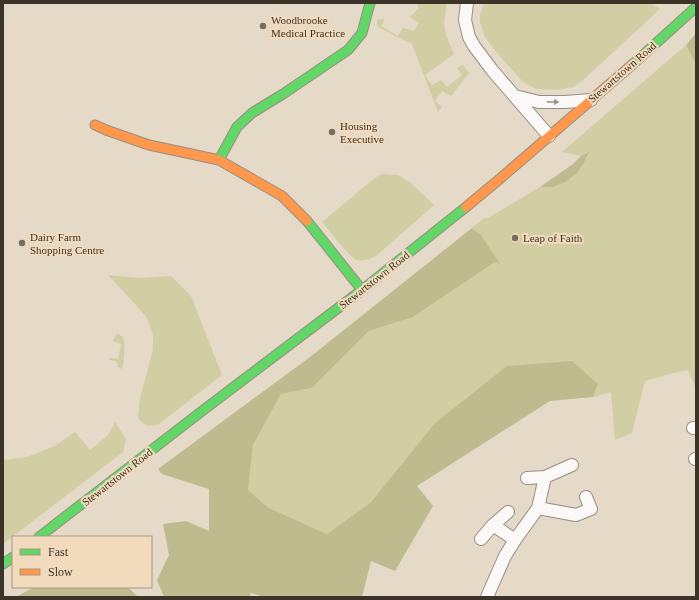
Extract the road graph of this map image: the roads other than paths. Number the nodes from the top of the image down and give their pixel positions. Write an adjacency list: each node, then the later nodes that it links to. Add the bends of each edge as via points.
1 (370, 3): 8 (main road, via 362,33 348,50 252,113 238,127)
2 (467, 3): 4 (street, via 465,20 469,37 492,70)
3 (696, 7): 5 (main road, Stewartstown Road)
4 (515, 96): 5 (street, one-way to 5, via 539,102); 7 (street)
5 (591, 100): 7 (main road, Stewartstown Road)
6 (95, 125): 8 (main road, via 149,145)
7 (549, 136): 9 (main road, Stewartstown Road)
8 (219, 160): 9 (main road, via 282,196 310,224)
9 (362, 290): 17 (main road, Stewartstown Road)
10 (572, 465): 11 (street)
11 (545, 477): 12 (street); 14 (street)
12 (527, 478)
13 (586, 497): 14 (street, via 591,509 576,515)
14 (538, 508): 19 (street)
15 (508, 512): 16 (street)
16 (493, 525): 18 (street); 19 (street)
17 (40, 536)
18 (481, 539)
19 (515, 540): 22 (street)
20 (12, 558): 21 (main road)
21 (3, 564)
22 (487, 597)

